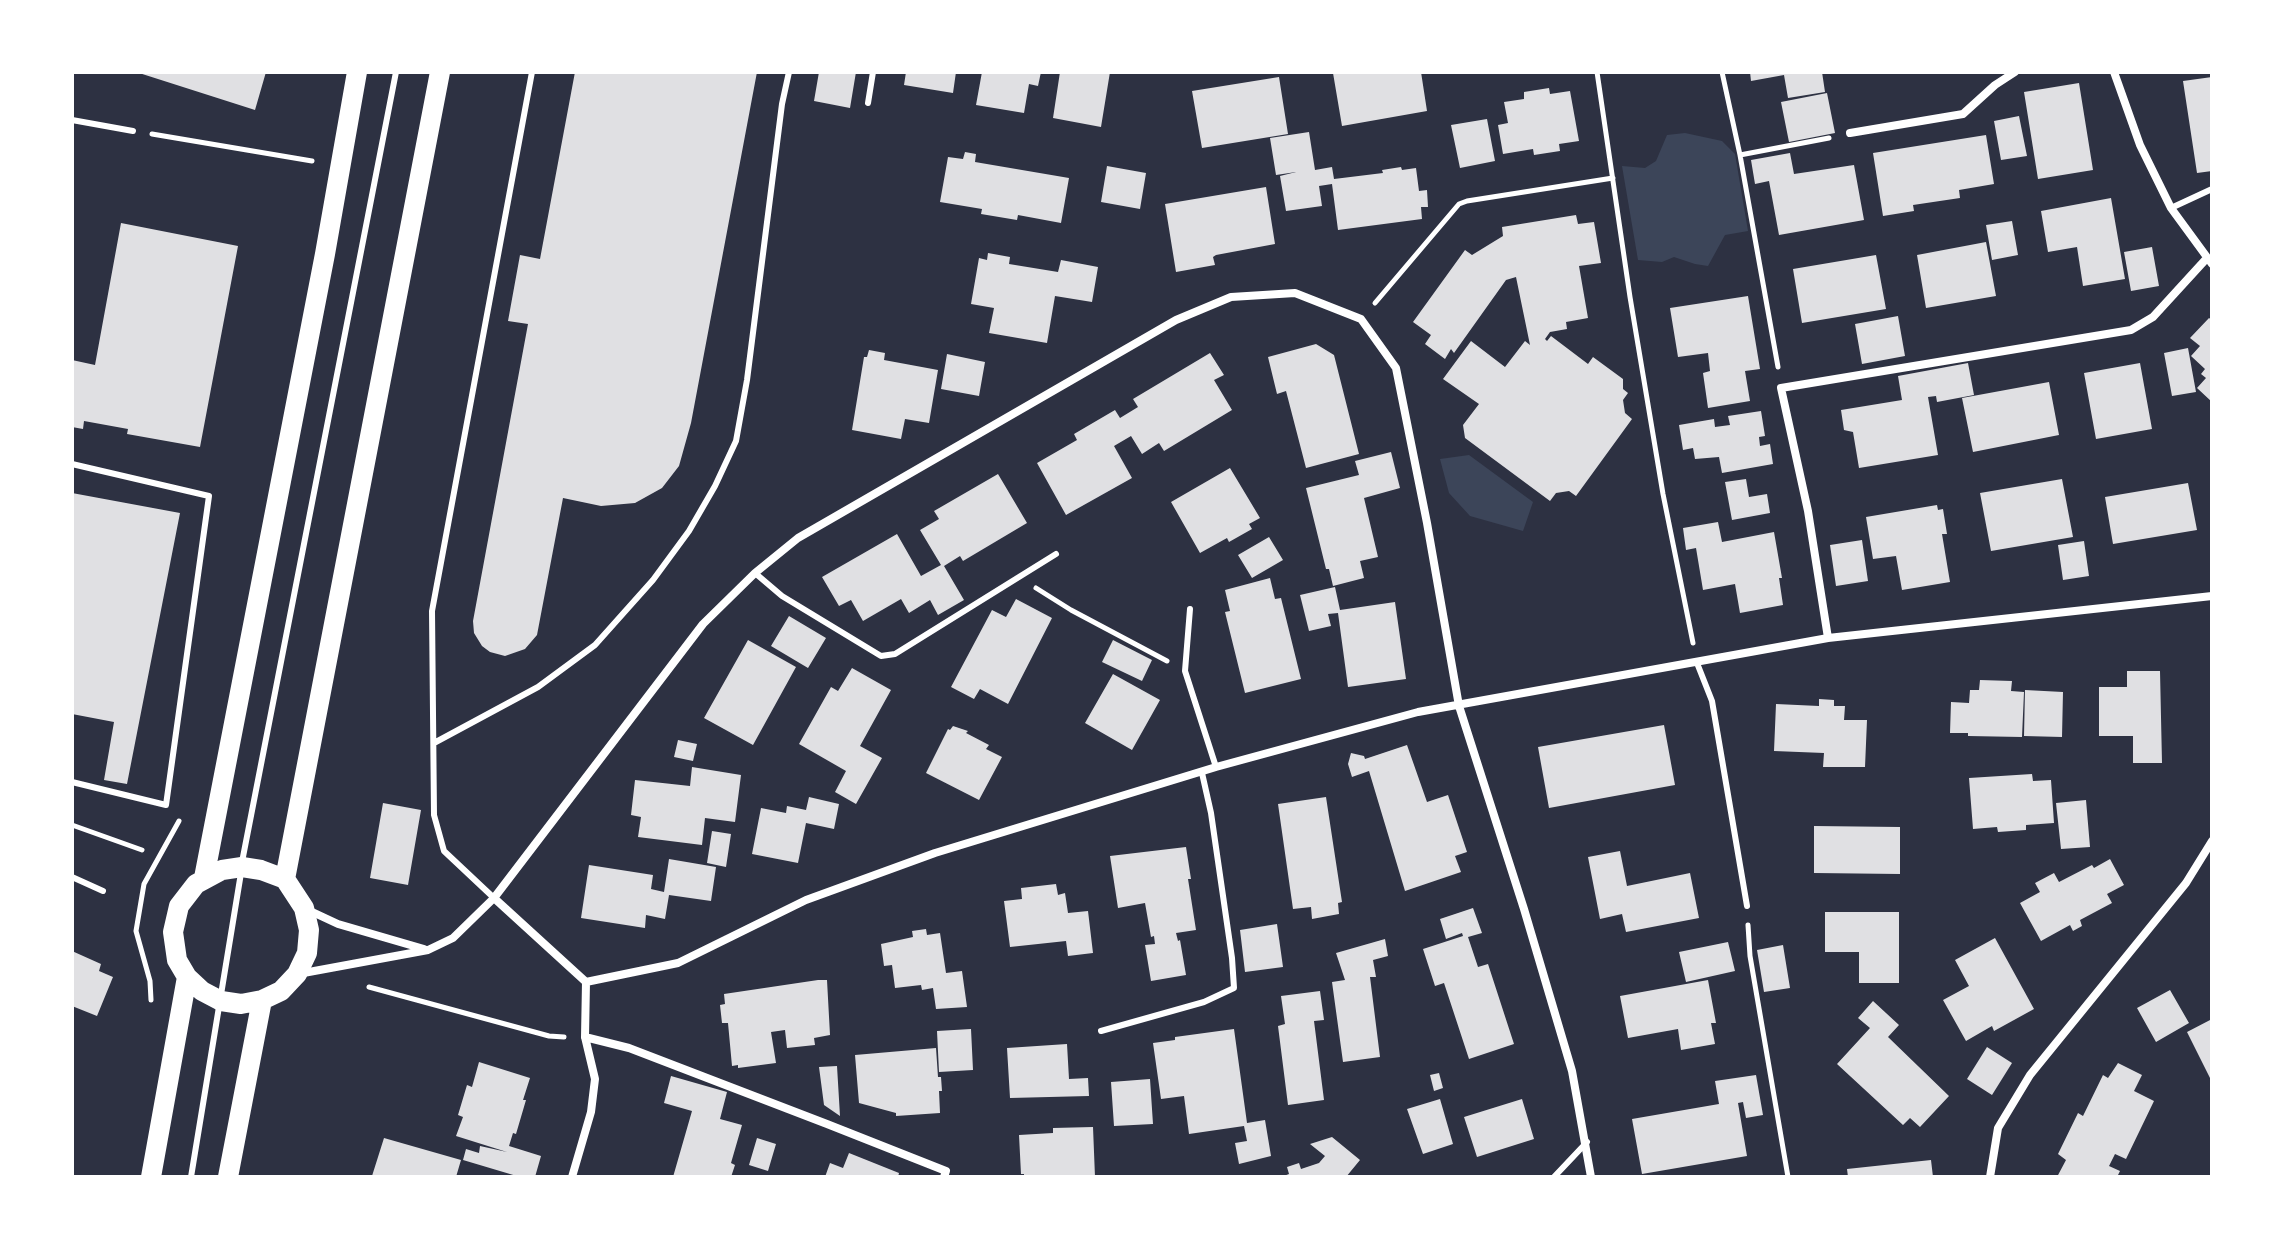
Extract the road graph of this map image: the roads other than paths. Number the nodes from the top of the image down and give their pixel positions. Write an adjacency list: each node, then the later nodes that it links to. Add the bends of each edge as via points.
1 (357, 72): 31 (main road)
2 (396, 72): 29 (lane)
3 (440, 72): 32 (main road)
4 (532, 72): 24 (lane, via 432,611)
5 (789, 72): 24 (lane, via 747,380 736,441 715,486 653,580 595,645 538,687)
6 (873, 72): 9 (lane)
7 (2015, 72): 12 (street, via 1963,114)
8 (2114, 72): 14 (street, via 2140,145)
9 (868, 103)
10 (72, 120): 11 (lane)
11 (133, 131)
12 (1850, 133)
13 (2212, 189): 14 (lane)
14 (2171, 208): 15 (street)
15 (2209, 261): 21 (street, via 2153,317 2131,330 1781,388)
16 (72, 464): 27 (lane, via 209,496 166,805)
17 (1056, 554): 18 (lane, via 895,654 881,656 782,596)
18 (755, 573): 23 (street, via 798,538 1176,320 1231,297 1295,293 1361,319 1396,368); 34 (street, via 703,624)
19 (2212, 596): 21 (street)
20 (1190, 609): 25 (lane, via 1185,671)
21 (1828, 638): 22 (street)
22 (1697, 663): 23 (street); 35 (lane, via 1712,701)
23 (1459, 706): 25 (street, via 1418,712); 45 (street, via 1572,1071)
24 (434, 743): 34 (lane, via 434,815 444,851)
25 (1216, 767): 26 (street)
26 (1202, 773): 40 (street, via 935,853 806,900 678,963); 43 (lane, via 1234,988 1204,1002)
27 (72, 782)
28 (2212, 841): 53 (street, via 2186,883 2030,1075 1998,1128)
29 (242, 867): 31 (main road); 32 (main road); 42 (lane)
30 (72, 877): 33 (lane)
31 (204, 878): 39 (main road, via 179,906 173,932 177,960)
32 (285, 879): 36 (main road)
33 (103, 891)
34 (494, 898): 37 (street, via 453,938); 40 (street)
35 (1747, 906)
36 (304, 908): 37 (street, via 338,924); 38 (main road, via 307,953)
37 (428, 950): 38 (street)
38 (297, 974): 41 (main road, via 281,991)
39 (187, 977): 42 (main road); 46 (main road)
40 (586, 982): 44 (street)
41 (262, 1000): 42 (main road); 48 (main road)
42 (221, 1001): 47 (lane)
43 (1101, 1031)
44 (585, 1037): 49 (street, via 595,1079); 50 (street, via 629,1048 827,1124 946,1171)
45 (1587, 1142): 51 (lane); 52 (street)
46 (151, 1177)
47 (191, 1177)
48 (228, 1177)
49 (572, 1177)
50 (944, 1177)
51 (1554, 1177)
52 (1591, 1177)
53 (1990, 1177)

